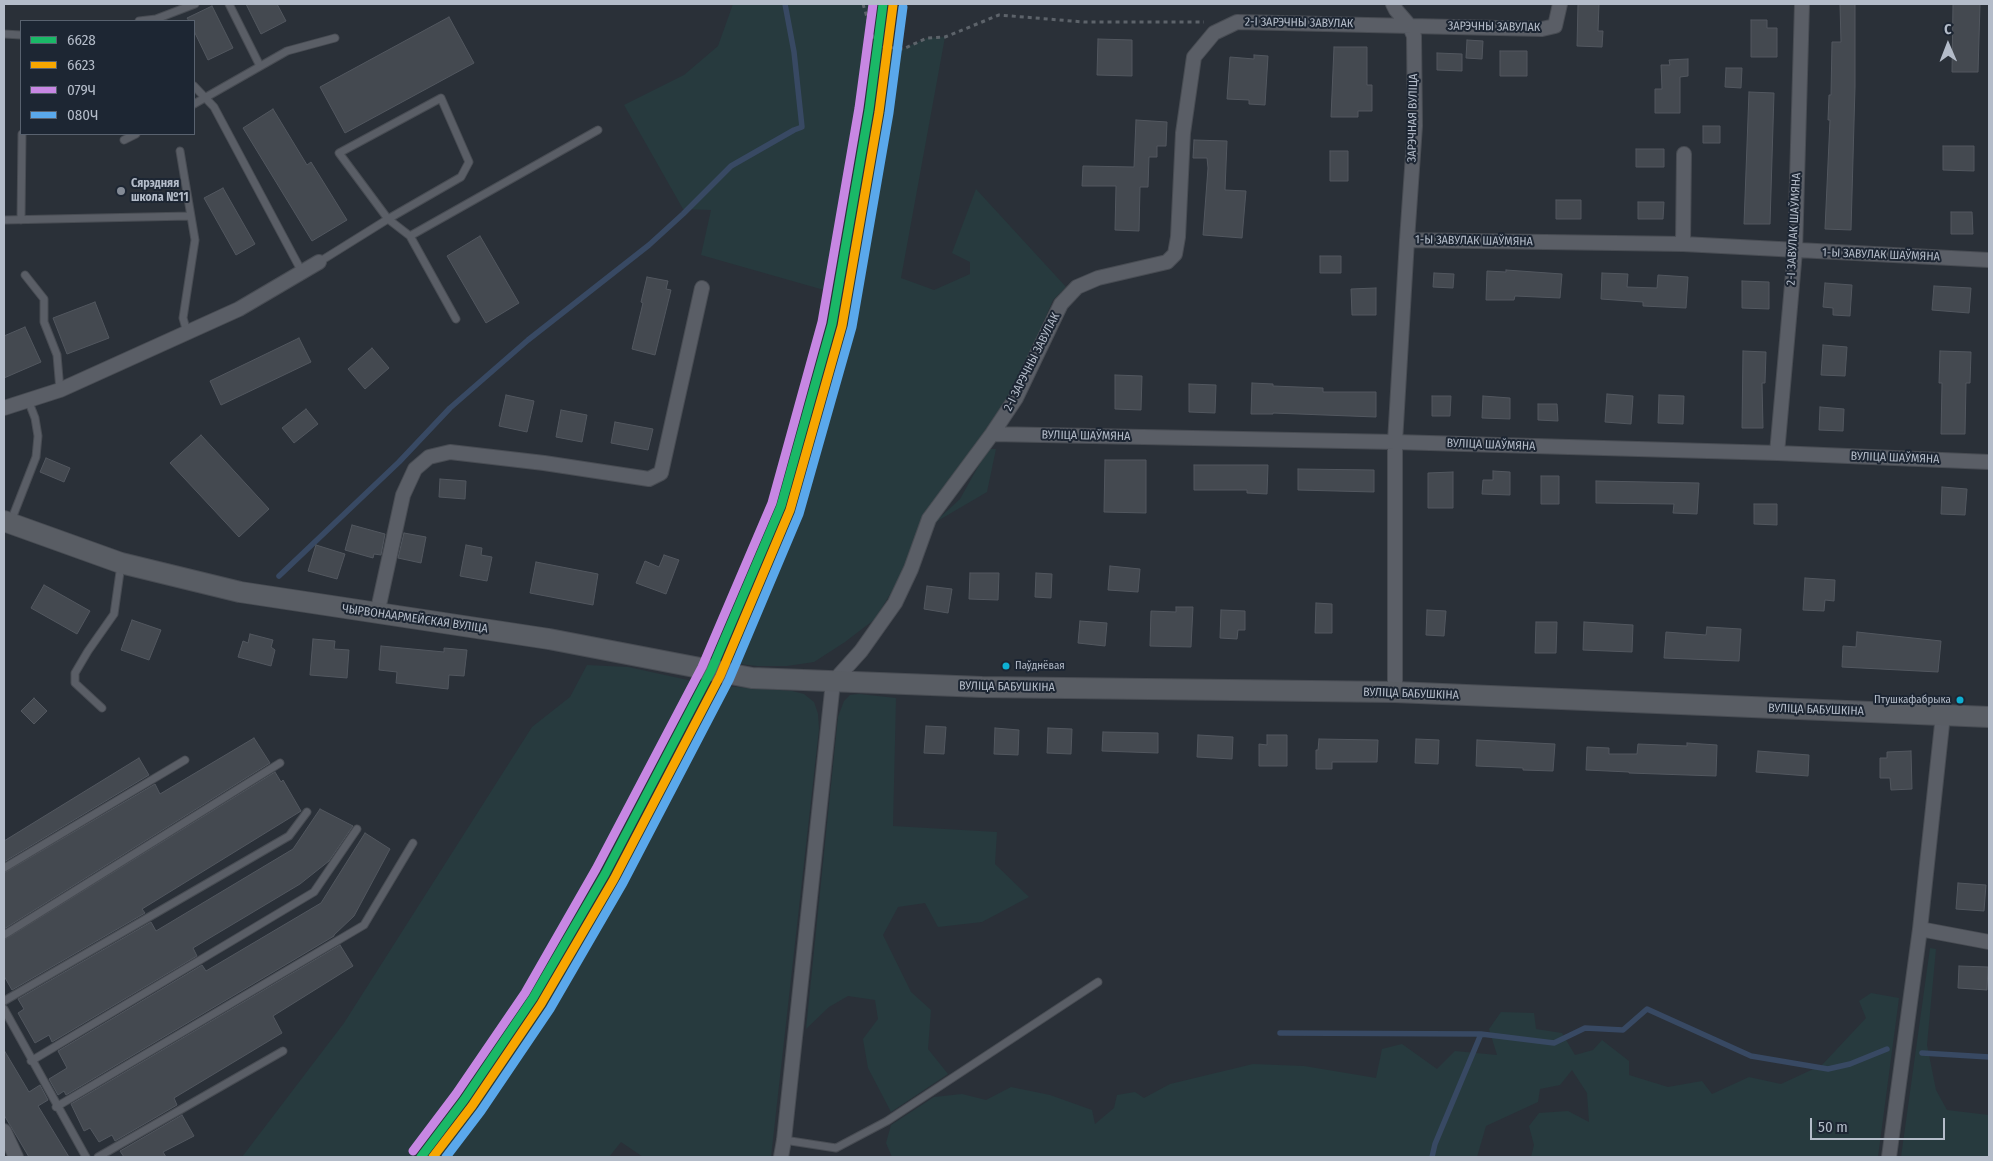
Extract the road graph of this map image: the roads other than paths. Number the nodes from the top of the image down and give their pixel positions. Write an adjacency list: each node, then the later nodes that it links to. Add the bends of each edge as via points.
1 (195, 4): 6 (lane)
2 (229, 4): 11 (lane)
3 (1393, 4): 7 (street, ЗАРЭЧНАЯ ВУЛІЦА)
4 (1560, 4): 7 (street, ЗАРЭЧНЫ ЗАВУЛАК, via 1555,26 1542,29)
5 (1802, 4): 28 (street, 2-І ЗАВУЛАК ШАЎМЯНА)
6 (157, 20)
7 (1409, 25): 26 (street, ЗАРЭЧНАЯ ВУЛІЦА, via 1414,36 1415,126); 39 (street, 2-І ЗАРЭЧНЫ ЗАВУЛАК, via 1237,22 1214,33 1194,58 1183,133 1175,254 1167,262 1098,278 1077,287 1061,304 1016,398)
8 (4, 34): 9 (lane)
9 (20, 35)
10 (335, 38): 11 (lane, via 287,51)
11 (260, 66): 13 (lane)
12 (195, 87): 13 (lane)
13 (205, 98): 14 (lane); 31 (lane, via 214,107)
14 (195, 103)
15 (598, 130): 25 (lane)
16 (22, 135): 23 (lane)
17 (134, 135): 18 (lane)
18 (124, 140)
19 (180, 151): 21 (lane)
20 (1684, 154): 27 (street)
21 (190, 216): 23 (lane); 35 (lane, via 194,240 183,318)
22 (4, 220): 23 (lane)
23 (21, 220)
24 (388, 220): 24 (lane, via 340,153 441,98 469,162 461,177); 25 (lane); 30 (lane)
25 (410, 236): 34 (lane)
26 (1407, 240): 27 (street, 1-Ы ЗАВУЛАК ШАЎМЯНА); 40 (street, 1-Ы ЗАВУЛАК ШАЎМЯНА)
27 (1682, 244): 28 (street, 1-Ы ЗАВУЛАК ШАЎМЯНА)
28 (1795, 251): 29 (street, 1-Ы ЗАВУЛАК ШАЎМЯНА); 41 (street, 2-І ЗАВУЛАК ШАЎМЯНА)
29 (1989, 260)
30 (319, 262): 31 (street)
31 (302, 272): 35 (street, via 239,309)
32 (25, 275): 36 (lane, via 44,299 44,322 57,355)
33 (702, 288): 45 (street, via 661,473 650,479 450,452 429,457 415,469 403,495)
34 (456, 319)
35 (187, 332): 36 (street)
36 (60, 390): 37 (street)
37 (28, 400): 38 (street); 43 (lane, via 38,436 36,456)
38 (4, 408)
39 (992, 434): 40 (street, ВУЛІЦА ШАЎМЯНА); 46 (street, 2-І ЗАРЭЧНЫ ЗАВУЛАК, via 929,519 912,569 895,603 861,651)
40 (1395, 442): 41 (street, ВУЛІЦА ШАЎМЯНА); 47 (street, 1-Ы ЗАВУЛАК ШАЎМЯНА)
41 (1777, 453): 42 (street, ВУЛІЦА ШАЎМЯНА)
42 (1989, 462)
43 (7, 522): 44 (street, ЧЫРВОНААРМЕЙСКАЯ ВУЛІЦА)
44 (121, 562): 45 (street, ЧЫРВОНААРМЕЙСКАЯ ВУЛІЦА, via 240,592); 48 (lane, via 114,614 75,673 75,683)
45 (377, 614): 46 (street, ЧЫРВОНААРМЕЙСКАЯ ВУЛІЦА, via 549,639 752,678)
46 (833, 682): 47 (street, ВУЛІЦА БАБУШКІНА); 67 (street)
47 (1394, 692): 49 (street, ВУЛІЦА БАБУШКІНА)
48 (102, 708)
49 (1943, 715): 50 (street, ВУЛІЦА БАБУШКІНА); 57 (street)
50 (1989, 717)
51 (185, 760): 56 (lane)
52 (280, 763): 58 (lane)
53 (307, 812): 61 (lane, via 289,836)
54 (357, 829): 64 (lane, via 314,892)
55 (413, 843): 65 (lane, via 364,926)
56 (4, 868)
57 (1920, 928): 59 (street); 72 (street)
58 (4, 935)
59 (1989, 942)
60 (1098, 982): 67 (lane, via 888,1121 836,1148)
61 (4, 1001)
62 (4, 1009): 64 (lane)
63 (283, 1051): 70 (lane)
64 (31, 1061): 65 (lane)
65 (56, 1107): 69 (lane)
66 (4, 1131): 68 (street)
67 (784, 1140): 71 (street)
68 (16, 1157)
69 (86, 1157)
70 (98, 1157)
71 (780, 1157)
72 (1889, 1157)

